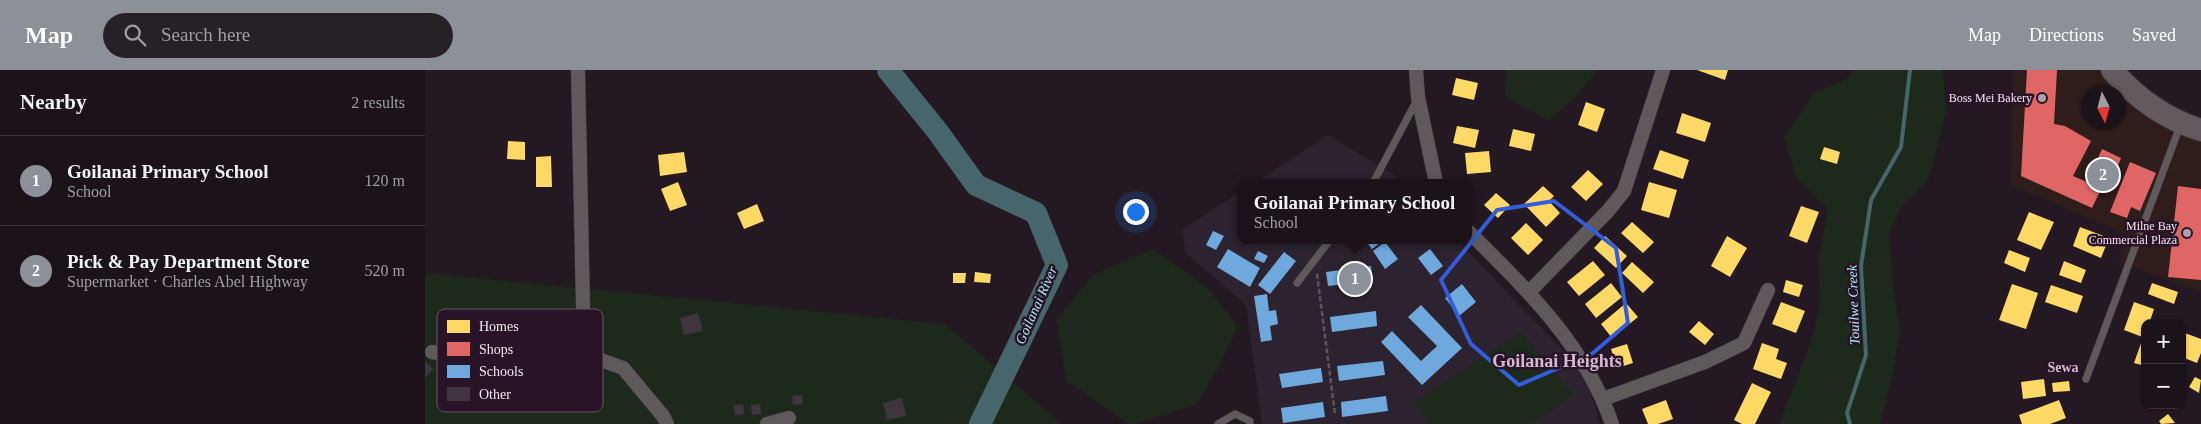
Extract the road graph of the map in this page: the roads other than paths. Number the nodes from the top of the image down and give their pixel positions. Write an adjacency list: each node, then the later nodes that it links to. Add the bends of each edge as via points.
1 (579, 70): 14 (street)
2 (1416, 70): 5 (street)
3 (1663, 70): 13 (street, via 1624,191)
4 (2112, 70): 6 (main road, via 2149,106)
5 (1418, 97): 7 (lane); 8 (street)
6 (2191, 127): 18 (lane)
7 (1375, 179)
8 (1435, 179)
9 (1472, 235): 13 (street)
10 (1327, 244): 11 (lane)
11 (1297, 283)
12 (1768, 290): 19 (street, via 1744,343 1705,362)
13 (1529, 292): 19 (street, via 1581,356)
14 (583, 309)
15 (432, 352): 16 (street)
16 (437, 353)
17 (603, 361): 21 (street, via 623,368)
18 (2086, 379)
19 (1603, 399): 25 (street)
20 (789, 418): 22 (street)
21 (667, 424)
22 (767, 424)
23 (1218, 424): 24 (lane, via 1235,414)
24 (1250, 424)
25 (1612, 424)

